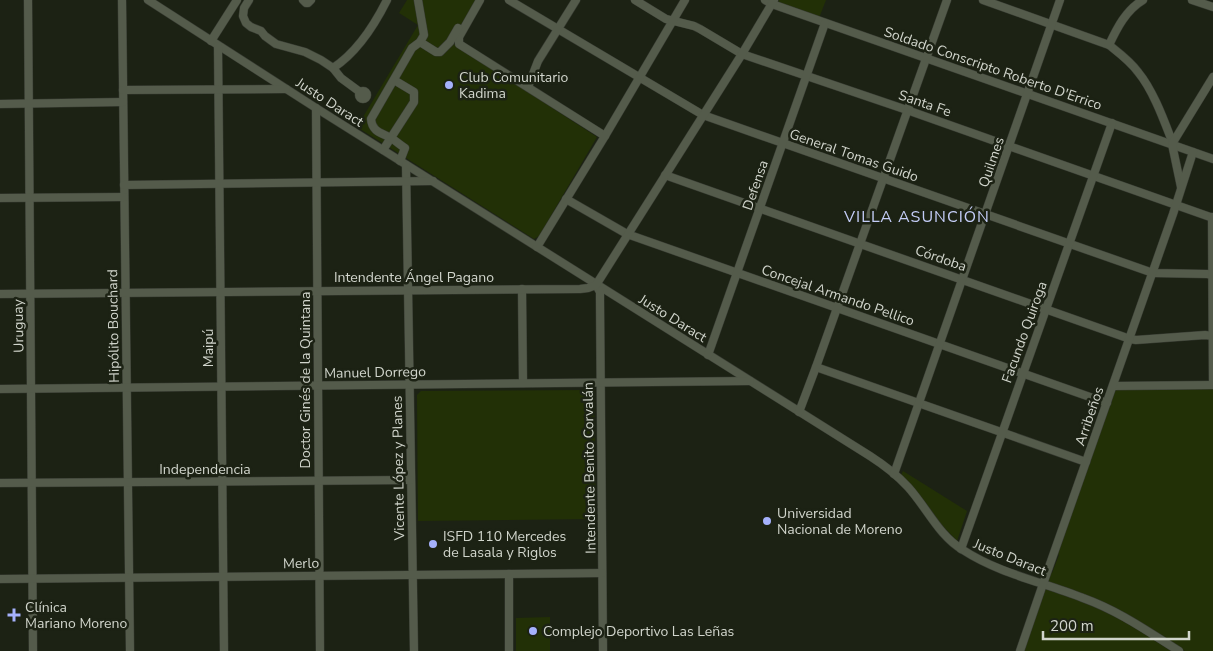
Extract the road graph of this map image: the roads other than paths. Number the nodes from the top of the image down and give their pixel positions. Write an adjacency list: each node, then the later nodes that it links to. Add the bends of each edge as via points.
1 (28, 0): 45 (street, Uruguay)
2 (122, 0): 40 (street, Hipólito Bouchard)
3 (148, 0): 28 (street, Justo Daract)
4 (237, 0): 28 (street)
5 (249, 0): 32 (street, via 243,16 251,28 261,31 276,44 305,52)
6 (302, 0): 7 (street, via 306,3)
7 (311, 0)
8 (387, 0): 32 (street, via 357,46)
9 (418, 0): 27 (street, via 424,31)
10 (474, 0): 27 (street, via 450,42 440,52)
11 (480, 0): 37 (street, via 458,37 459,44)
12 (509, 0): 26 (street, General Tomas Guido)
13 (576, 0): 26 (street)
14 (635, 0): 23 (street, Santa Fe)
15 (685, 0): 23 (street)
16 (947, 0): 31 (street)
17 (983, 0): 25 (street, Arribeños)
18 (1060, 0): 25 (street, Quilmes)
19 (1143, 0): 29 (street, via 1127,14)
20 (1192, 0): 22 (street)
21 (770, 1): 24 (street, Soldado Conscripto Roberto D'Errico); 30 (street)
22 (1213, 8)
23 (672, 21): 30 (street, Santa Fe, via 694,26); 34 (street)
24 (825, 23): 31 (street, Soldado Conscripto Roberto D'Errico); 33 (street, Defensa)
25 (1052, 24): 29 (street, Arribeños); 42 (street, Quilmes)
26 (558, 29): 34 (street, General Tomas Guido); 37 (street, via 538,61)
27 (420, 42): 35 (street, via 412,48)
28 (215, 43): 38 (street, Justo Daract); 39 (street, Maipú)
29 (1109, 45): 52 (street, Arribeños, via 1139,72)
30 (742, 54): 33 (street, Santa Fe); 48 (street)
31 (925, 58): 42 (street, Soldado Conscripto Roberto D'Errico); 47 (street)
32 (333, 68): 41 (street)
33 (807, 76): 47 (street, Santa Fe); 53 (street, Defensa)
34 (639, 77): 48 (street, General Tomas Guido); 50 (street)
35 (394, 80): 51 (street, via 371,120 373,127); 51 (street, via 414,92 415,96)
36 (1212, 81): 52 (street)
37 (528, 87): 50 (street)
38 (287, 88): 39 (street); 46 (street, Justo Daract)
39 (219, 89): 40 (street); 65 (street, Maipú)
40 (123, 90): 43 (street, Hipólito Bouchard)
41 (360, 92)
42 (1028, 94): 49 (street, Soldado Conscripto Roberto D'Errico); 54 (street, Quilmes)
43 (123, 102): 45 (street); 66 (street, Hipólito Bouchard)
44 (0, 104): 45 (street)
45 (28, 104): 70 (street, Uruguay)
46 (316, 108): 55 (street, Justo Daract); 64 (street, Doctor Ginés de la Quintana)
47 (907, 110): 54 (street, Santa Fe); 61 (street)
48 (703, 115): 53 (street, General Tomas Guido); 59 (street)
49 (1112, 124): 52 (street, Soldado Conscripto Roberto D'Errico); 60 (street, Facundo Quiroga)
50 (605, 136): 71 (street)
51 (391, 138): 55 (street); 58 (street, Vicente López y Planes, via 405,148)
52 (1173, 142): 56 (street, Soldado Conscripto Roberto D'Errico); 67 (street, Arribeños)
53 (783, 143): 61 (street, General Tomas Guido); 73 (street, Defensa)
54 (1010, 146): 60 (street, Santa Fe); 74 (street, Quilmes)
55 (383, 150): 58 (street, Justo Daract)
56 (1193, 152): 57 (street, Soldado Conscripto Roberto D'Errico); 67 (street, Arribeños)
57 (1213, 159)
58 (403, 163): 62 (street, Vicente López y Planes); 63 (street, Justo Daract)
59 (665, 175): 73 (street, Córdoba); 76 (street)
60 (1093, 175): 72 (street, Santa Fe); 78 (street, Facundo Quiroga)
61 (884, 178): 74 (street, General Tomas Guido); 77 (street)
62 (407, 182): 63 (street); 64 (street); 86 (street, Vicente López y Planes)
63 (433, 182): 79 (street, Justo Daract)
64 (316, 183): 65 (street); 87 (street, Doctor Ginés de la Quintana)
65 (219, 184): 66 (street); 88 (street, Maipú)
66 (124, 185): 68 (street, Hipólito Bouchard)
67 (1181, 190): 72 (street, Arribeños)
68 (124, 197): 70 (street); 89 (street, Hipólito Bouchard)
69 (0, 198): 70 (street)
70 (29, 198): 91 (street, Uruguay)
71 (566, 199): 76 (street, Concejal Armando Pellico); 79 (street)
72 (1176, 205): 75 (street, Santa Fe); 81 (street, Arribeños)
73 (760, 208): 77 (street, Córdoba); 80 (street, Defensa)
74 (986, 214): 78 (street, General Tomas Guido); 83 (street, Quilmes)
75 (1213, 218): 82 (street)
76 (627, 234): 80 (street, Concejal Armando Pellico); 84 (street)
77 (860, 243): 83 (street, Córdoba); 92 (street)
78 (1069, 243): 81 (street, General Tomas Guido); 93 (street, Facundo Quiroga)
79 (537, 247): 84 (street, Justo Daract)
80 (737, 273): 92 (street, Concejal Armando Pellico); 97 (street, Defensa)
81 (1153, 273): 82 (street, General Tomas Guido); 95 (street, Arribeños)
82 (1213, 275): 94 (street)
83 (962, 279): 93 (street, Córdoba); 96 (street, Quilmes)
84 (596, 285): 85 (street, Intendente Ángel Pagano, via 588,288); 97 (street, Justo Daract); 101 (street, Intendente Benito Corvalán, via 600,292)
85 (522, 289): 86 (street, Intendente Ángel Pagano); 102 (street)
86 (408, 290): 87 (street, Intendente Ángel Pagano); 103 (street, Vicente López y Planes)
87 (317, 291): 88 (street, Intendente Ángel Pagano); 105 (street, Doctor Ginés de la Quintana)
88 (220, 292): 89 (street, Intendente Ángel Pagano); 106 (street, Maipú)
89 (125, 293): 91 (street, Intendente Ángel Pagano); 108 (street, Hipólito Bouchard)
90 (0, 294): 91 (street, Intendente Ángel Pagano)
91 (30, 294): 110 (street, Uruguay)
92 (837, 308): 96 (street, Concejal Armando Pellico); 98 (street)
93 (1046, 308): 95 (street, Córdoba); 99 (street, Facundo Quiroga)
94 (1213, 336): 95 (street, Córdoba); 104 (street)
95 (1130, 339): 107 (street, Arribeños)
96 (940, 344): 99 (street, Concejal Armando Pellico); 111 (street, Quilmes)
97 (708, 355): 100 (street, Justo Daract)
98 (816, 367): 111 (street); 113 (street)
99 (1023, 373): 112 (street, Concejal Armando Pellico); 114 (street, Facundo Quiroga)
100 (750, 381): 101 (street, Manuel Dorrego); 113 (street, Justo Daract)
101 (601, 382): 102 (street, Manuel Dorrego); 124 (street, Intendente Benito Corvalán)
102 (523, 383): 103 (street, Manuel Dorrego)
103 (409, 384): 105 (street, Manuel Dorrego); 117 (street, Vicente López y Planes)
104 (1213, 384): 107 (street)
105 (318, 385): 106 (street, Manuel Dorrego); 118 (street, Doctor Ginés de la Quintana)
106 (221, 386): 108 (street, Manuel Dorrego); 120 (street, Maipú)
107 (1113, 386): 112 (street, Arribeños)
108 (126, 388): 110 (street, Manuel Dorrego); 119 (street, Hipólito Bouchard)
109 (0, 389): 110 (street, Manuel Dorrego)
110 (31, 389): 122 (street, Uruguay)
111 (919, 403): 114 (street); 116 (street, Quilmes)
112 (1107, 403): 115 (street, Arribeños)
113 (799, 412): 116 (street, Justo Daract)
114 (1002, 432): 115 (street); 123 (street, Facundo Quiroga)
115 (1086, 462): 132 (street, Arribeños)
116 (894, 474): 123 (street, Justo Daract)
117 (410, 480): 118 (street, Independencia); 126 (street, Vicente López y Planes)
118 (319, 481): 120 (street, Independencia); 128 (street, Doctor Ginés de la Quintana)
119 (128, 482): 120 (street, Independencia); 122 (street, Independencia); 129 (street, Hipólito Bouchard)
120 (222, 482): 127 (street, Maipú)
121 (0, 483): 122 (street, Independencia)
122 (32, 483): 130 (street, Uruguay)
123 (961, 549): 132 (street, Justo Daract, via 1002,570)
124 (602, 573): 125 (street, Merlo); 139 (street, Intendente Benito Corvalán)
125 (509, 574): 126 (street, Merlo); 138 (street)
126 (412, 575): 128 (street, Merlo); 137 (street, Vicente López y Planes)
127 (223, 576): 128 (street, Merlo); 129 (street, Merlo); 135 (street, Maipú)
128 (319, 576): 136 (street, Doctor Ginés de la Quintana)
129 (129, 577): 130 (street, Merlo); 134 (street, Hipólito Bouchard)
130 (33, 578): 131 (street, Merlo); 133 (street, Uruguay)
131 (0, 579)
132 (1043, 584): 140 (street, Arribeños); 141 (street, Justo Daract, via 1114,610)
133 (33, 651)
134 (130, 651)
135 (224, 651)
136 (320, 651)
137 (414, 651)
138 (509, 651)
139 (603, 651)
140 (1020, 651)
141 (1179, 651)

